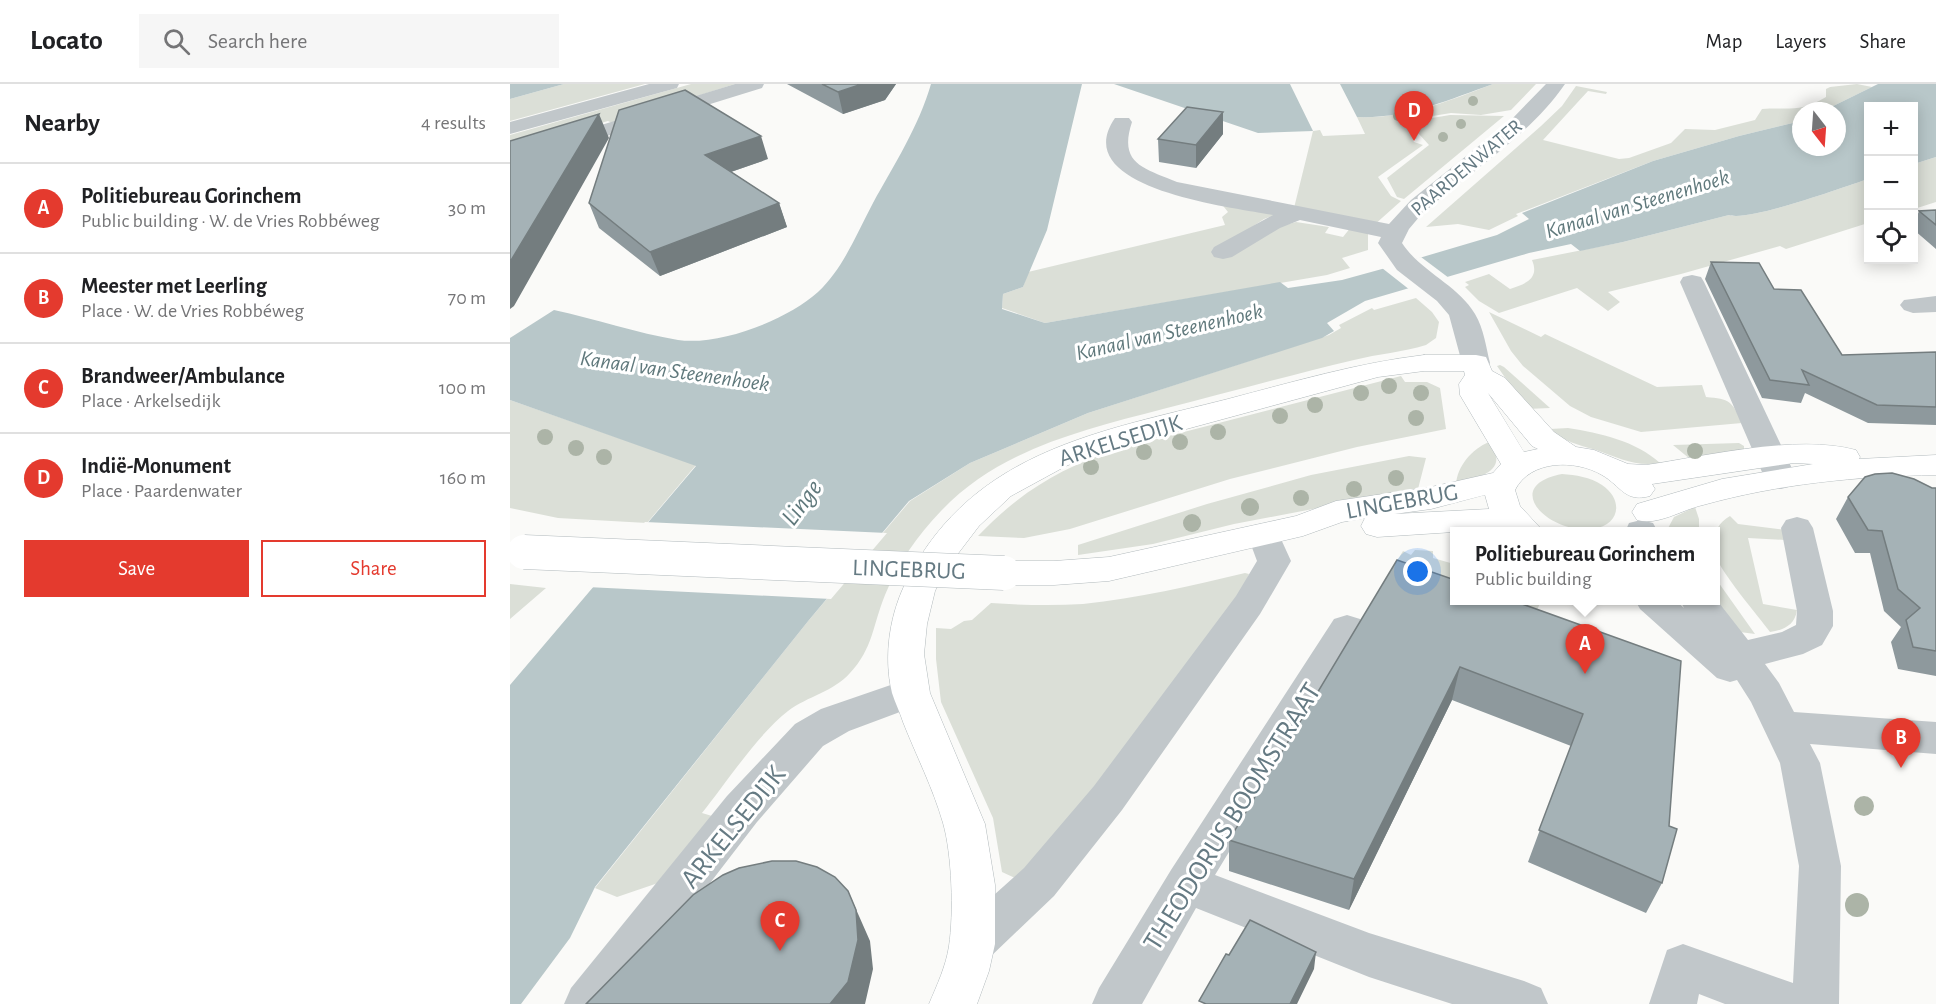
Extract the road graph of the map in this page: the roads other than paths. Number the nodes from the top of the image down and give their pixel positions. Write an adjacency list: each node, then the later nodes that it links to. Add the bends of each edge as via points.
1 (670, 84): 5 (street)
2 (755, 84): 6 (street)
3 (1556, 84): 8 (street, PAARDENWATER, via 1528,115 1419,205)
4 (1122, 122): 7 (street, via 1117,151 1124,163 1147,177 1171,187)
5 (510, 128)
6 (510, 160)
7 (1299, 213): 8 (street); 9 (street, via 1272,223)
8 (1398, 250): 11 (street, via 1462,314)
9 (1223, 252)
10 (1692, 282): 14 (street)
11 (1478, 369): 12 (main road, via 1543,439); 15 (main road, via 1474,395); 27 (main road, ARKELSEDIJK, via 1424,363 1377,369 1087,446 1024,474 1000,489 968,518 922,583 909,624 906,654)
12 (1566, 454): 15 (main road, LINGEBRUG, via 1533,457); 16 (main road, via 1596,460)
13 (1936, 465): 14 (main road, via 1845,470)
14 (1776, 467): 16 (main road); 19 (main road, via 1697,495)
15 (1510, 473): 17 (main road, LINGEBRUG, via 1431,498 1336,512); 18 (main road, via 1501,498)
16 (1623, 474): 19 (main road, via 1644,496)
17 (1304, 525): 18 (main road, LINGEBRUG, via 1344,528 1493,520); 21 (main road, LINGEBRUG)
18 (1522, 527)
19 (1643, 527)
20 (1797, 528): 26 (street, via 1815,626 1790,644)
21 (1263, 534): 22 (main road, LINGEBRUG, bridge, via 1164,559 1054,573); 31 (street, via 1274,561 1204,668 1108,798 1039,882)
22 (517, 552)
23 (1659, 605): 26 (street)
24 (1700, 605): 26 (street)
25 (1347, 628): 30 (street, THEODORUS BOOMSTRAAT)
26 (1731, 658): 28 (street)
27 (911, 693): 31 (main road, ARKELSEDIJK, via 964,824 973,885); 32 (street, ARKELSEDIJK, via 835,720 809,735 742,809)
28 (1774, 711): 29 (street, via 1820,727); 38 (street, via 1800,763 1820,866)
29 (1936, 738)
30 (1186, 884): 34 (street, THEODORUS BOOMSTRAAT); 35 (street, via 1369,955)
31 (972, 945): 33 (main road, ARKELSEDIJK)
32 (588, 1004)
33 (953, 1004)
34 (1116, 1004)
35 (1524, 1004)
36 (1673, 1004): 37 (street, via 1683,966)
37 (1788, 1004)
38 (1815, 1004)

